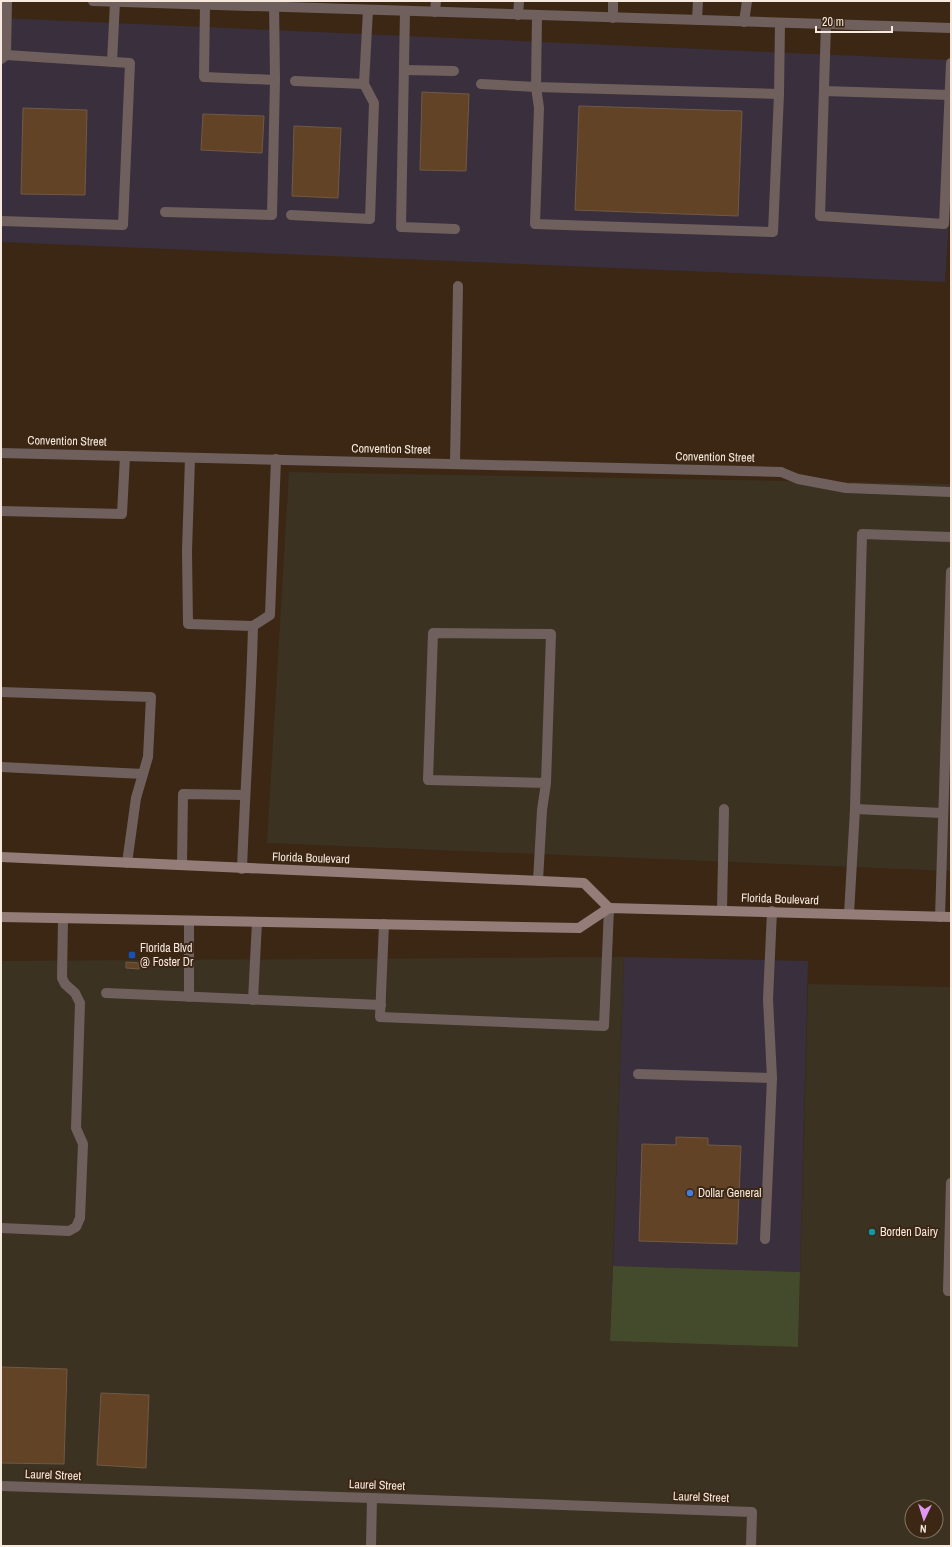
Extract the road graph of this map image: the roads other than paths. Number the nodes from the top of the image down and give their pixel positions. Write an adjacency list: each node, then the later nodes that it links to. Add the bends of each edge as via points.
1 (7, 1): 23 (street)
2 (93, 1): 8 (street)
3 (436, 1): 14 (street)
4 (519, 1): 15 (street)
5 (613, 1): 17 (street)
6 (698, 1): 18 (street)
7 (746, 1): 19 (street)
8 (115, 2): 11 (street); 24 (street)
9 (217, 3): 10 (street); 11 (street)
10 (274, 4): 12 (street); 28 (street)
11 (205, 5): 28 (street, via 204,77)
12 (368, 10): 13 (street); 30 (street)
13 (405, 11): 14 (street); 26 (street)
14 (435, 12): 15 (street)
15 (518, 15): 16 (street)
16 (537, 15): 17 (street); 32 (street)
17 (613, 18): 18 (street)
18 (697, 20): 19 (street)
19 (744, 22): 20 (street)
20 (780, 23): 21 (street); 34 (street)
21 (826, 24): 22 (street); 33 (street)
22 (951, 28)
23 (3, 57): 24 (street)
24 (112, 62): 38 (street, via 130,63 123,225)
25 (951, 63): 35 (street)
26 (404, 70): 27 (street); 39 (street, via 401,227)
27 (454, 71)
28 (275, 80): 36 (street, via 272,215)
29 (295, 82): 30 (street)
30 (364, 84): 37 (street, via 374,103 370,219)
31 (481, 84): 32 (street)
32 (536, 87): 34 (street); 34 (street, via 539,108 535,224 773,232)
33 (824, 91): 35 (street); 35 (street, via 820,216 944,224)
34 (779, 94)
35 (950, 95)
36 (165, 212)
37 (292, 215)
38 (1, 221)
39 (455, 229)
40 (458, 286): 45 (street)
41 (1, 453): 42 (street, Convention Street)
42 (125, 456): 43 (street, Convention Street); 47 (street, via 122,514)
43 (190, 458): 44 (street, Convention Street); 50 (street, via 188,624)
44 (276, 459): 45 (street, Convention Street); 50 (street, via 270,615)
45 (455, 464): 46 (street, Convention Street, via 781,472 798,479 846,488)
46 (951, 492)
47 (1, 511)
48 (951, 537): 58 (street, via 862,534)
49 (951, 572): 52 (street)
50 (253, 626): 56 (street, via 252,694)
51 (1, 692): 54 (street, via 151,697 148,757)
52 (948, 729): 59 (street)
53 (1, 767): 54 (street)
54 (143, 774): 61 (street, via 136,798)
55 (546, 783): 55 (street, via 551,634 434,633 428,780); 64 (street)
56 (245, 795): 62 (street, via 183,794); 63 (street)
57 (724, 809): 66 (street)
58 (855, 809): 59 (street); 68 (street)
59 (942, 813): 70 (street)
60 (1, 857): 61 (main road, Florida Boulevard)
61 (128, 863): 62 (main road, Florida Boulevard)
62 (182, 865): 63 (main road, Florida Boulevard)
63 (242, 868): 64 (main road, Florida Boulevard)
64 (538, 881): 65 (main road, Florida Boulevard, via 584,883)
65 (609, 908): 66 (main road, Florida Boulevard); 75 (main road, via 579,928); 79 (street, via 604,1026 380,1017)
66 (722, 910): 67 (main road, Florida Boulevard)
67 (772, 911): 68 (main road, Florida Boulevard); 81 (street, via 768,999)
68 (849, 914): 70 (main road, Florida Boulevard)
69 (1, 917): 72 (main road)
70 (940, 917): 71 (main road, Florida Boulevard)
71 (951, 917)
72 (64, 919): 73 (main road); 83 (street, via 62,978 75,993 80,1004 76,1128 83,1144 80,1218 76,1227 69,1231)
73 (189, 921): 74 (main road); 77 (street)
74 (257, 922): 75 (main road); 78 (street)
75 (384, 924): 79 (street)
76 (106, 993): 77 (street)
77 (190, 997): 78 (street)
78 (253, 1000): 79 (street)
79 (381, 1005)
80 (638, 1074): 81 (street)
81 (772, 1078): 84 (street)
82 (951, 1183): 85 (street, via 948,1291)
83 (1, 1228)
84 (765, 1239)
85 (951, 1291)
86 (1, 1486): 87 (street, Laurel Street)
87 (372, 1498): 88 (street); 89 (street, Laurel Street, via 752,1512)
88 (371, 1546)
89 (751, 1546)

